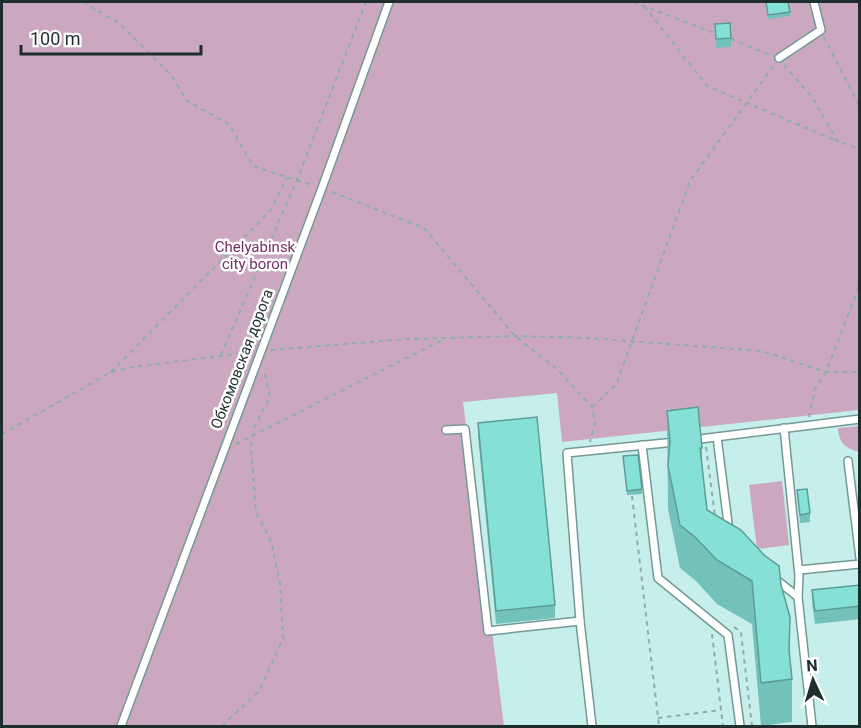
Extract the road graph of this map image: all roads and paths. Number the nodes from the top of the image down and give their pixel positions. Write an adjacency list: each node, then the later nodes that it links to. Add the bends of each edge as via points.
1 (84, 2): 15 (path, via 119,23 171,75 187,100 229,124 253,166)
2 (366, 2): 16 (path)
3 (389, 2): 17 (lane, Обкомовская дорога)
4 (633, 2): 6 (path)
5 (814, 2): 7 (lane)
6 (644, 6): 8 (path); 11 (path, via 707,86)
7 (821, 30): 10 (lane); 12 (path)
8 (717, 34)
9 (727, 38): 10 (path)
10 (779, 58): 11 (path); 13 (path, via 812,97)
11 (747, 102): 13 (path); 21 (path, via 690,181)
12 (860, 107)
13 (837, 141): 14 (path)
14 (860, 149)
15 (287, 177): 16 (path); 24 (path, via 271,210)
16 (297, 180): 17 (path); 23 (path)
17 (322, 188): 19 (path, via 424,228); 22 (lane, Обкомовская дорога)
18 (860, 284): 25 (path)
19 (515, 336): 20 (path); 21 (path); 27 (path, via 557,369)
20 (445, 338): 22 (path); 33 (path)
21 (633, 342): 25 (path, via 762,351); 27 (path, via 616,385)
22 (260, 350): 23 (path); 33 (path, via 270,397); 37 (lane, Обкомовская дорога)
23 (221, 355): 24 (path)
24 (111, 372): 32 (path)
25 (826, 372): 26 (path); 29 (path, via 815,389)
26 (860, 372)
27 (592, 407): 38 (path, via 595,423)
28 (860, 419): 29 (lane)
29 (807, 426): 30 (lane)
30 (784, 429): 34 (lane); 46 (lane)
31 (446, 430): 50 (lane, via 465,429 488,631)
32 (2, 434)
33 (253, 437): 37 (path); 56 (path, via 256,512 271,541 280,583 284,639 259,691)
34 (717, 437): 35 (lane); 42 (lane)
35 (705, 438): 36 (lane); 41 (path)
36 (642, 445): 38 (lane); 60 (lane, via 658,579 728,635)
37 (223, 451): 55 (lane, Обкомовская дорога)
38 (586, 451): 50 (lane, via 567,453)
39 (848, 461): 43 (lane)
40 (632, 496): 47 (path)
41 (716, 524)
42 (730, 538)
43 (860, 558)
44 (860, 564): 46 (lane)
45 (764, 570): 49 (lane)
46 (799, 570): 49 (lane)
47 (641, 575): 48 (path); 54 (path)
48 (651, 582)
49 (798, 597): 62 (lane)
50 (580, 621): 57 (lane)
51 (732, 625): 61 (path, via 741,632)
52 (706, 626): 53 (path, via 713,635)
53 (721, 710): 54 (path); 59 (path)
54 (658, 718): 58 (path)
55 (121, 726)
56 (222, 726)
57 (592, 726)
58 (659, 726)
59 (723, 726)
60 (740, 726)
61 (752, 726)
62 (812, 726)

